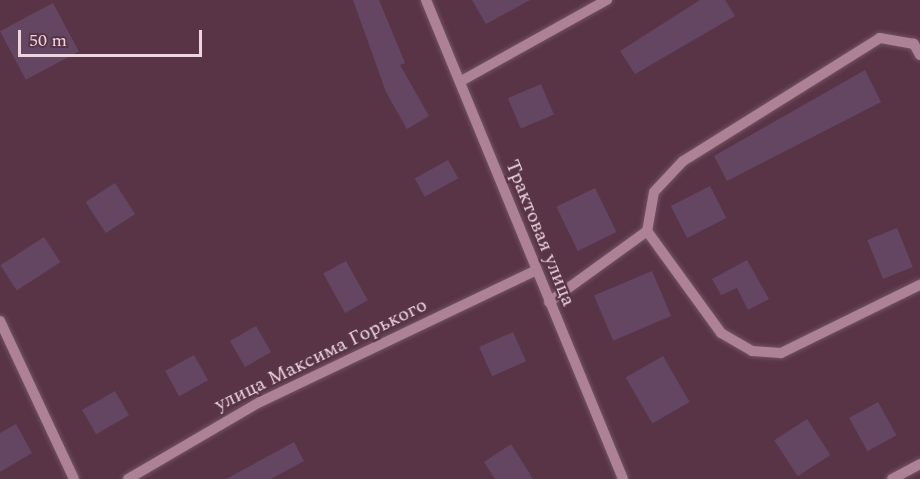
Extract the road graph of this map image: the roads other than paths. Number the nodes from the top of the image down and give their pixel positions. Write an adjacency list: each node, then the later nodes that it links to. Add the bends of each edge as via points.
1 (426, 0): 4 (street, Трактовая улица)
2 (607, 0): 4 (street)
3 (920, 55): 5 (street, via 914,44 880,38 683,161 654,192)
4 (463, 80): 6 (street, Трактовая улица)
5 (648, 231): 7 (street, via 721,333 752,351 781,353); 8 (street)
6 (535, 271): 8 (street, Трактовая улица); 12 (street, улица Максима Горького, via 260,402)
7 (920, 285)
8 (549, 302): 13 (street, Трактовая улица)
9 (0, 321): 11 (street)
10 (920, 464): 14 (street)
11 (74, 479)
12 (128, 479)
13 (622, 479)
14 (892, 479)

